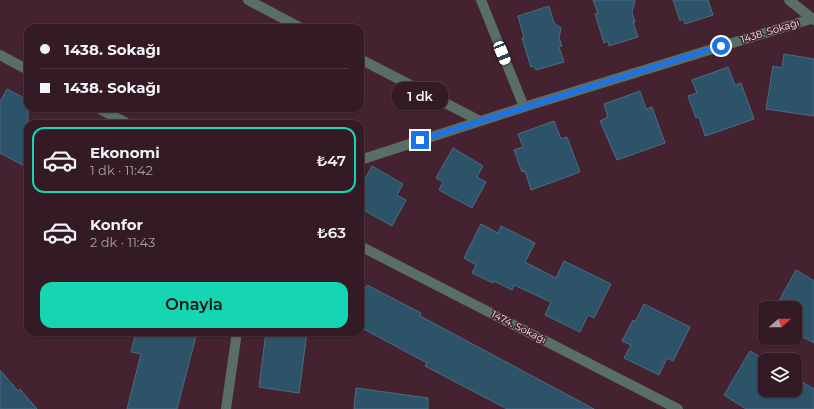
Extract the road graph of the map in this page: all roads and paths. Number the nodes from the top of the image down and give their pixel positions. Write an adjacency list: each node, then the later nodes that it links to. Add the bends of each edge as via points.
1 (248, 0): 5 (street)
2 (481, 0): 9 (street)
3 (789, 0): 4 (street)
4 (813, 19): 9 (street, 1438. Sokağı)
5 (293, 24)
6 (0, 56): 8 (street)
7 (364, 61): 12 (street)
8 (24, 68)
9 (524, 107): 12 (street, 1438. Sokağı)
10 (106, 112): 11 (street)
11 (120, 120)
12 (480, 121): 13 (street, 1438. Sokağı)
13 (364, 159)
14 (364, 248): 17 (street, 1474. Sokağı)
15 (236, 336): 16 (street)
16 (226, 409)
17 (678, 409)

